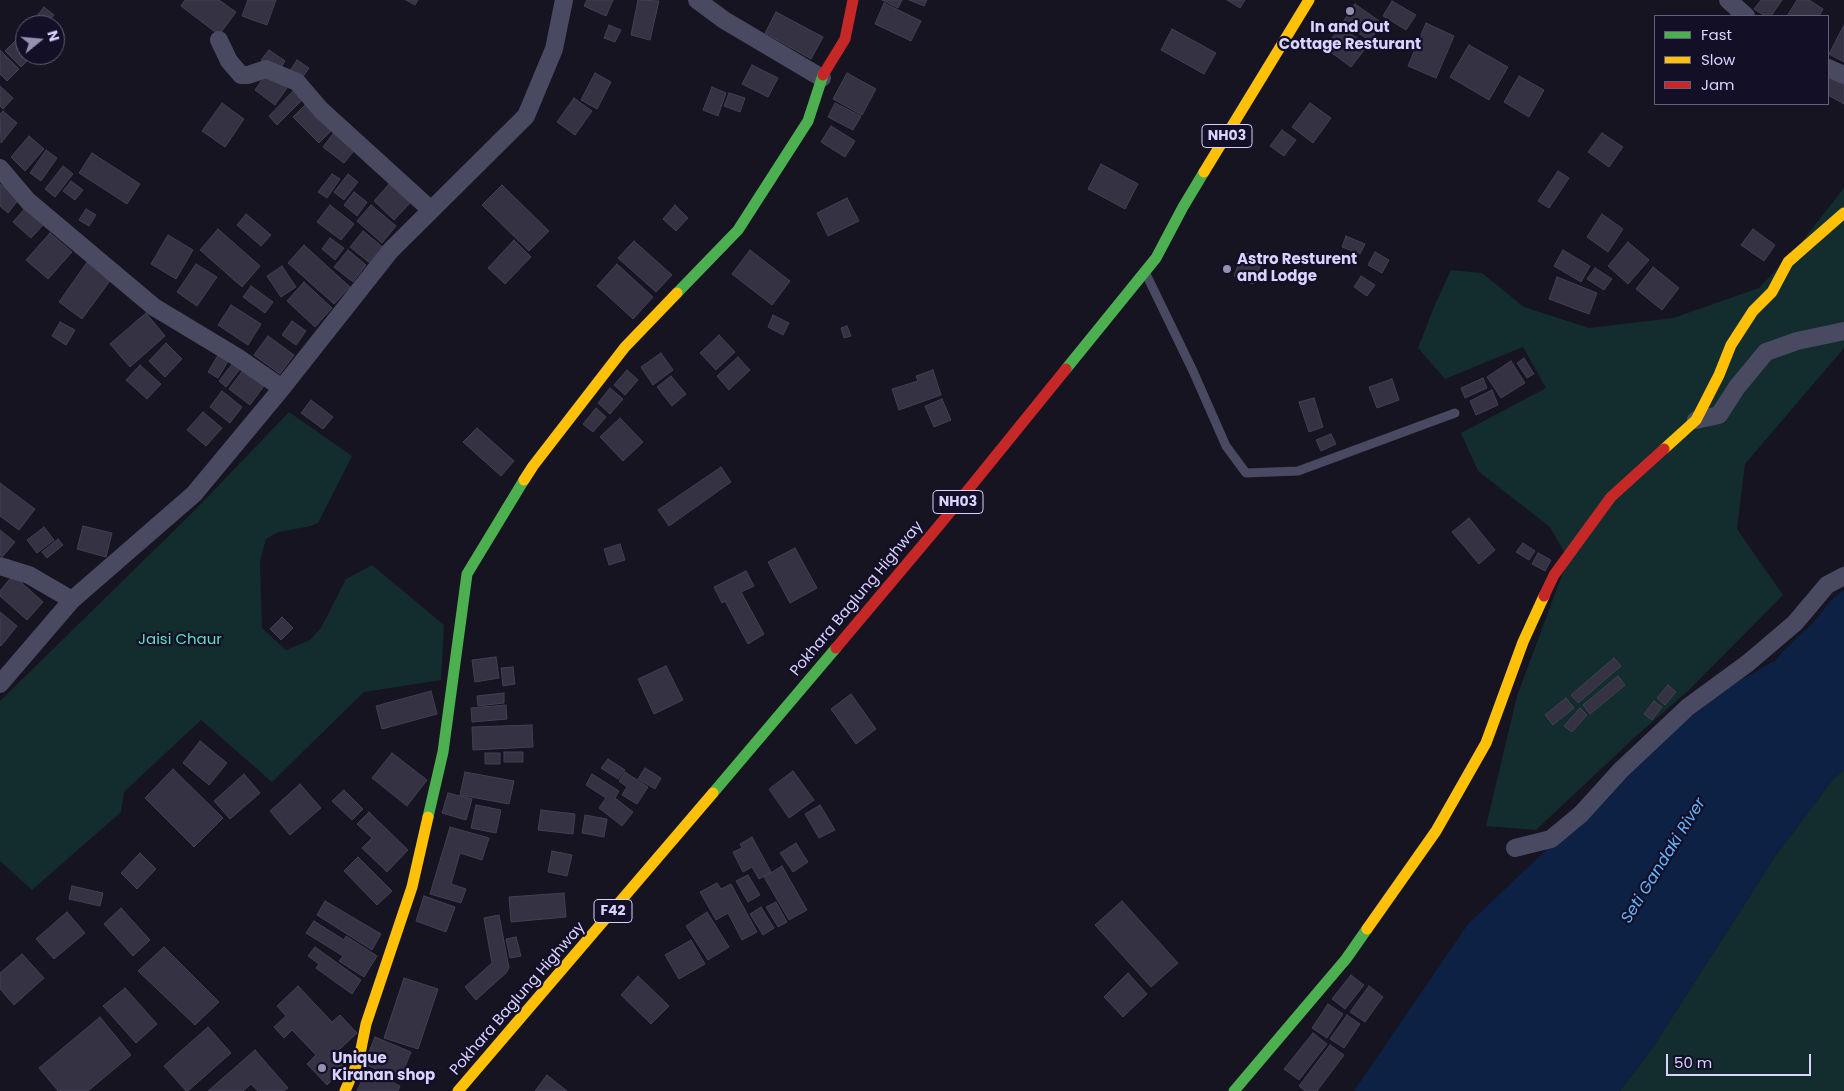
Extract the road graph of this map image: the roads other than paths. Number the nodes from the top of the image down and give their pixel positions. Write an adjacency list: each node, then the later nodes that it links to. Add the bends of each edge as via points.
1 (564, 0): 12 (street, via 554,49 526,116)
2 (697, 0): 10 (street, via 724,20)
3 (853, 0): 10 (main road, via 845,39)
4 (1309, 0): 14 (main road, Pokhara Baglung Highway / NH03, via 1183,207 1156,258)
5 (1728, 0): 6 (street)
6 (1745, 15)
7 (219, 40): 12 (street, via 229,61 241,75 266,69 297,82 321,110)
8 (1829, 68): 9 (street)
9 (1844, 75)
10 (822, 78): 25 (main road, via 808,121 738,230 625,346 533,466 467,574 442,752 412,887 366,1024 359,1059)
11 (0, 168): 16 (street, via 28,200 154,307)
12 (431, 210): 16 (street, via 391,250)
13 (1844, 213): 18 (main road, via 1788,262 1772,292 1753,311 1730,346)
14 (1144, 271): 17 (lane, via 1226,446 1246,473 1298,471); 23 (main road, Pokhara Baglung Highway / NH03, via 942,522)
15 (1844, 331): 18 (street, via 1797,341 1766,352 1719,415)
16 (282, 388): 21 (street, via 194,494)
17 (1455, 413)
18 (1696, 420): 27 (main road, via 1611,497 1554,575 1523,642 1486,743 1436,831 1346,959)
19 (0, 566): 21 (street, via 29,575)
20 (1844, 576): 24 (street, via 1827,585 1795,623 1748,663 1688,707 1621,770 1581,814 1551,839)
21 (72, 600): 22 (street)
22 (0, 684)
23 (767, 730): 26 (main road, Pokhara Baglung Highway / F42)
24 (1515, 848)
25 (345, 1091)
26 (458, 1091)
27 (1234, 1091)

